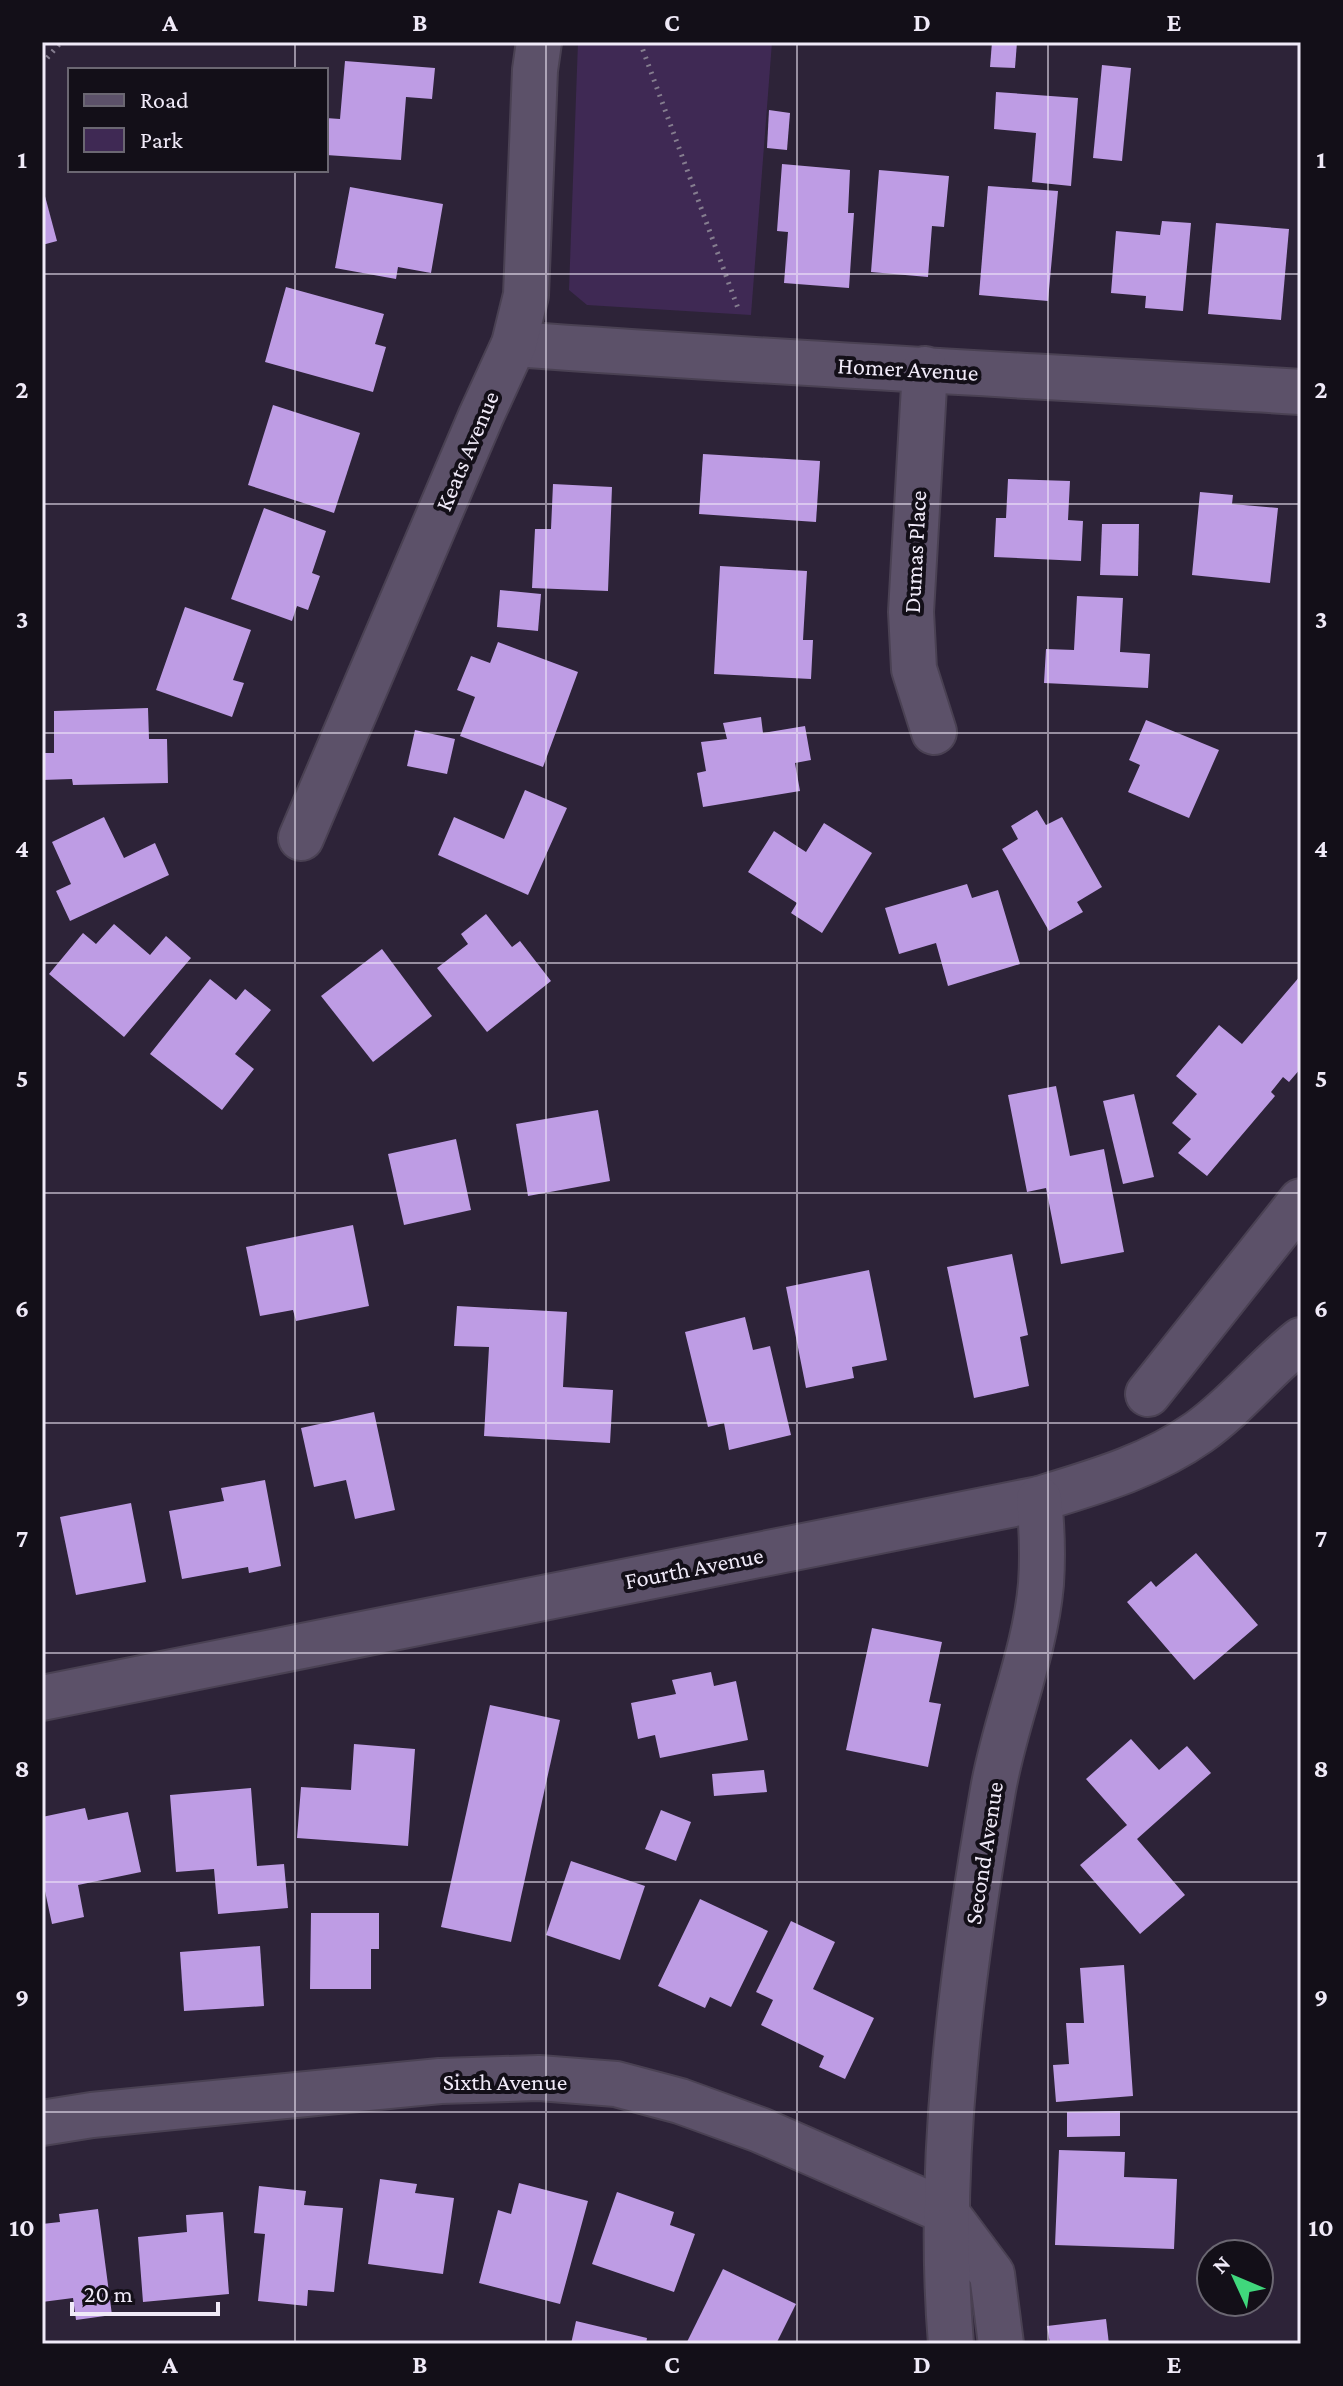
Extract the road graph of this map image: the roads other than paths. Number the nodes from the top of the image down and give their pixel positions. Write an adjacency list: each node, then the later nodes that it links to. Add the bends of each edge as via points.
1 (539, 42): 2 (street, Keats Avenue, via 526,295)
2 (514, 344): 3 (street, Homer Avenue); 6 (street, Keats Avenue)
3 (925, 369): 4 (street, Homer Avenue); 5 (street, Dumas Place, via 911,612 914,669)
4 (1301, 392)
5 (934, 732)
6 (301, 838)
7 (1301, 1201): 9 (street)
8 (1301, 1340): 10 (street, Fourth Avenue, via 1200,1431 1161,1456)
9 (1148, 1394)
10 (1039, 1499): 11 (street, Fourth Avenue); 13 (street, Second Avenue, via 1041,1587 994,1786 968,1950)
11 (42, 1698)
12 (42, 2123): 13 (street, Sixth Avenue, via 440,2081 539,2078 616,2084 760,2130)
13 (945, 2211): 14 (street, Second Avenue); 15 (street, via 992,2274)
14 (951, 2344)
15 (1001, 2344)

